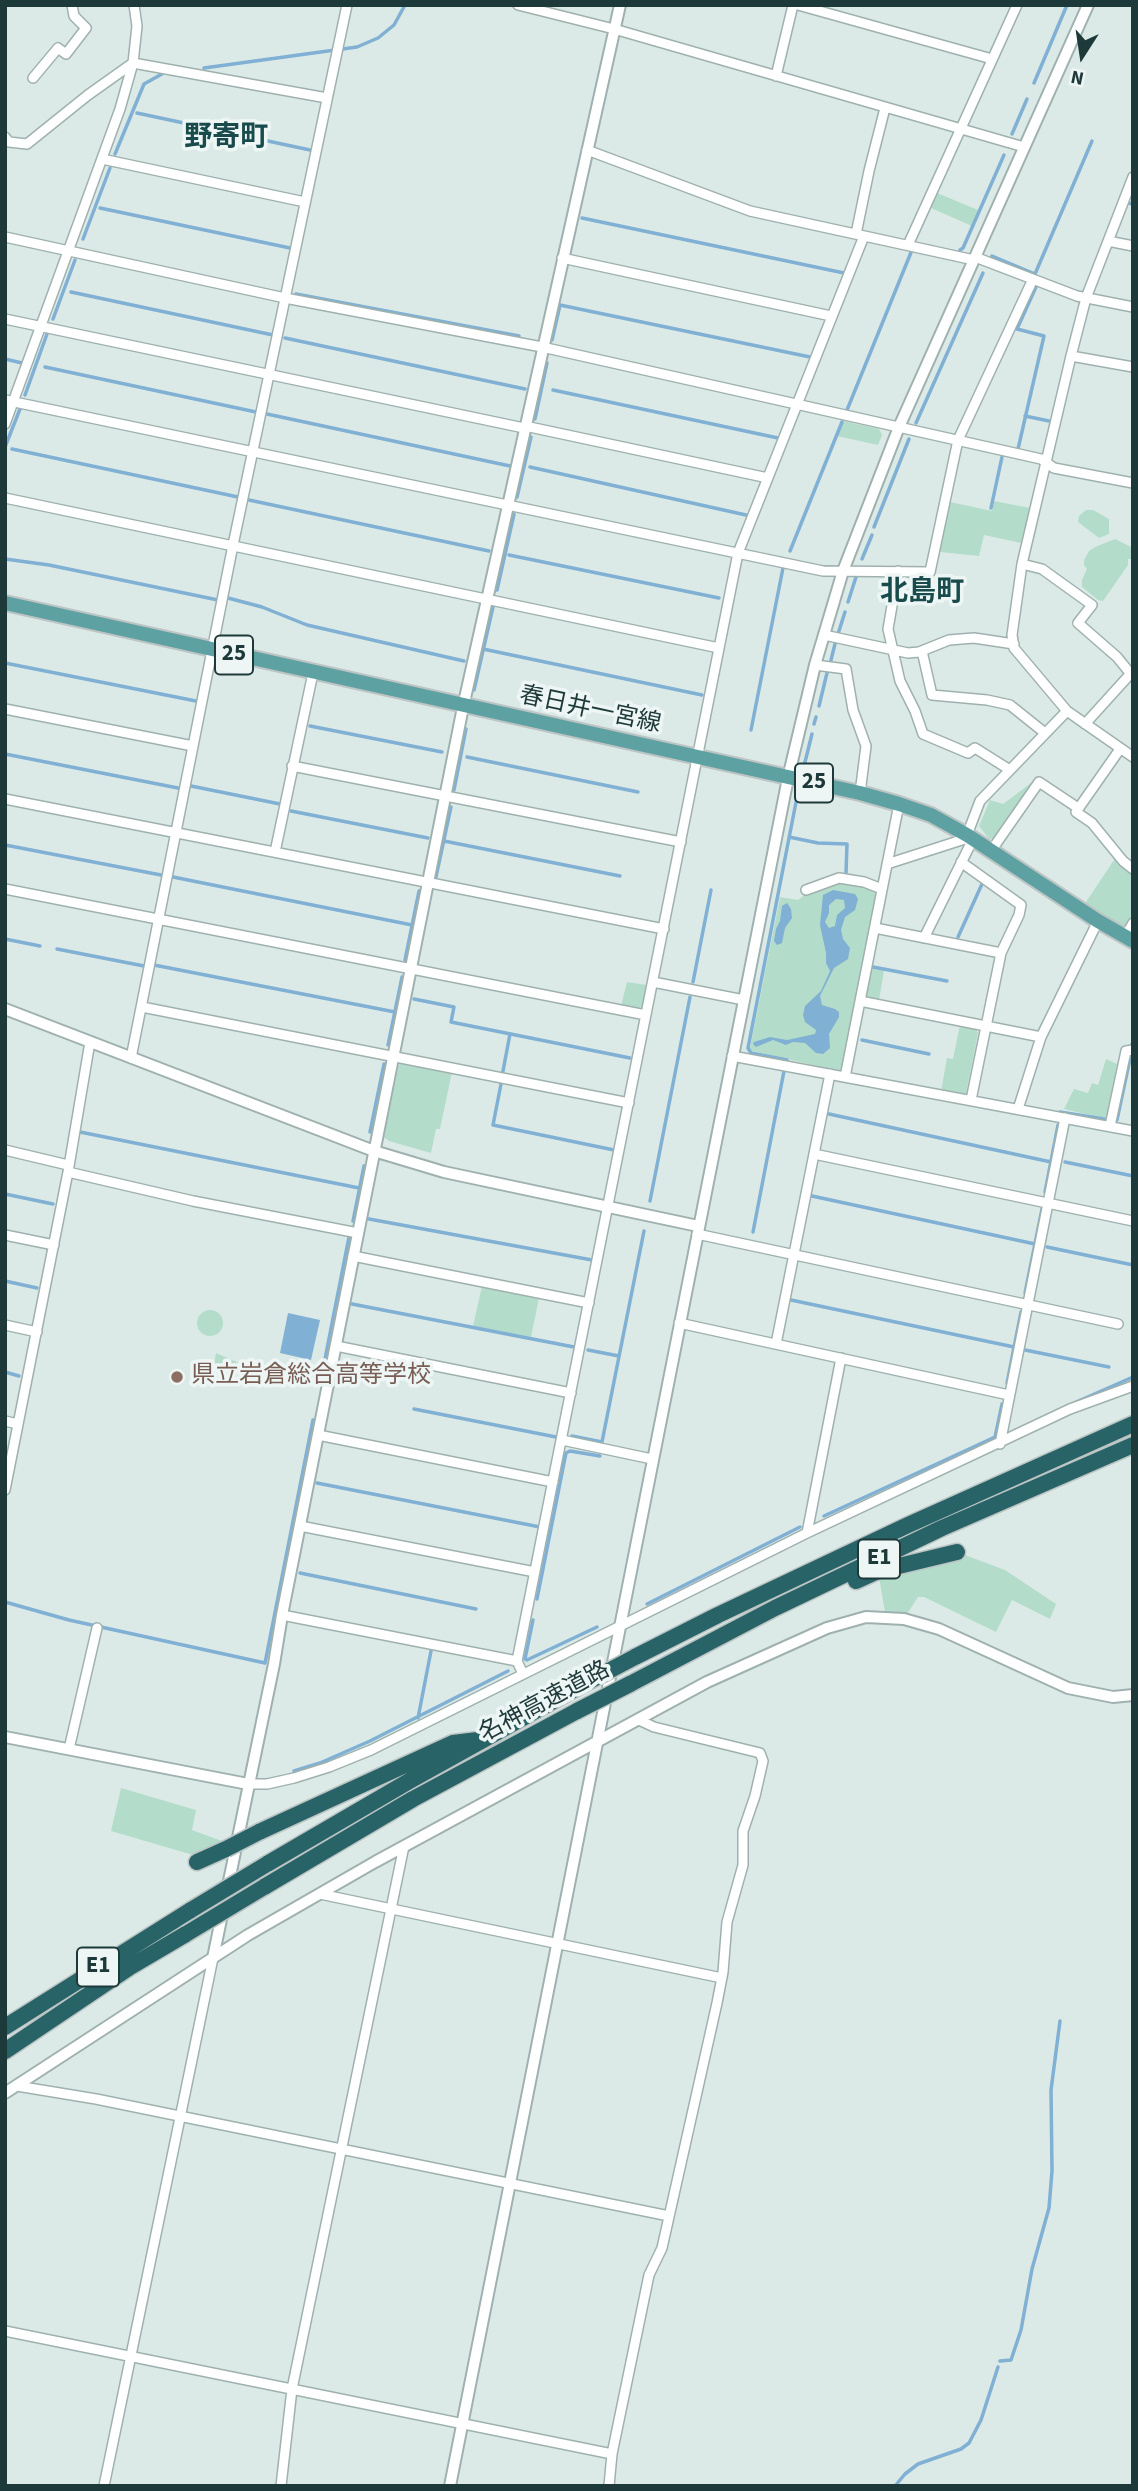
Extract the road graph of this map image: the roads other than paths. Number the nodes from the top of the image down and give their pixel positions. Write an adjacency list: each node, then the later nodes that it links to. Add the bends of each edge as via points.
1 (72, 5): 13 (street, via 74,16 86,28 66,54 58,48)
2 (134, 5): 11 (street)
3 (347, 5): 14 (street)
4 (518, 5): 9 (street)
5 (620, 5): 9 (street)
6 (795, 5): 10 (street); 12 (street)
7 (1017, 5): 10 (street)
8 (1088, 5): 18 (street)
9 (614, 29): 12 (street); 19 (street)
10 (992, 59): 16 (street)
11 (134, 63): 14 (street); 17 (street, via 27,144 9,142); 20 (street)
12 (776, 76): 15 (street)
13 (33, 78)
14 (327, 98): 22 (street)
15 (885, 108): 16 (street); 23 (street, via 869,171)
16 (960, 130): 18 (street); 26 (street)
17 (5, 137)
18 (1024, 147): 30 (street)
19 (587, 150): 23 (street, via 750,211); 29 (street)
20 (102, 159): 22 (street); 28 (street)
21 (1133, 177): 25 (street)
22 (305, 202): 32 (street)
23 (860, 235): 26 (street); 35 (street)
24 (5, 237): 28 (street)
25 (1108, 241): 27 (street); 33 (street)
26 (908, 245): 30 (street)
27 (1133, 246)
28 (70, 250): 32 (street); 37 (street)
29 (562, 258): 35 (street); 38 (street)
30 (975, 259): 31 (street); 46 (street)
31 (1033, 279): 33 (street); 47 (street)
32 (285, 298): 38 (street); 41 (street)
33 (1086, 298): 34 (street); 39 (street)
34 (1133, 307)
35 (831, 316): 43 (street)
36 (5, 319): 37 (street)
37 (42, 326): 41 (street); 42 (street)
38 (542, 347): 43 (street); 45 (street)
39 (1071, 356): 40 (street); 49 (street)
40 (1133, 367)
41 (269, 374): 45 (street); 48 (street)
42 (9, 401): 44 (street); 48 (street)
43 (797, 404): 46 (street); 50 (street)
44 (5, 424)
45 (524, 427): 50 (street); 53 (street)
46 (899, 428): 47 (street); 57 (street)
47 (958, 440): 49 (street); 58 (street, via 930,572)
48 (253, 452): 53 (street); 54 (street)
49 (1047, 464): 51 (street); 56 (street)
50 (768, 478): 55 (street)
51 (1133, 483)
52 (5, 498): 54 (street)
53 (508, 505): 55 (street); 59 (street)
54 (233, 545): 59 (street); 64 (street)
55 (738, 553): 57 (street); 63 (street)
56 (1022, 564): 62 (street); 68 (street, via 1042,569 1092,605 1078,623)
57 (843, 571): 58 (street); 61 (street)
58 (898, 572): 65 (street, via 888,629)
59 (488, 597): 63 (street); 70 (street)
60 (5, 603): 64 (main road, 春日井一宮線 / 25)
61 (824, 635): 65 (street); 67 (street)
62 (1014, 644): 66 (street, via 974,638 949,640); 72 (street)
63 (719, 648): 78 (street)
64 (212, 650): 69 (main road, 春日井一宮線 / 25); 75 (street)
65 (892, 650): 66 (street); 80 (street, via 923,734 968,753 975,748)
66 (922, 651): 74 (street, via 932,695 1010,705)
67 (816, 665): 81 (street); 82 (street, via 846,669 853,710 866,746)
68 (1131, 672): 73 (street)
69 (313, 673): 70 (main road, 春日井一宮線 / 25); 79 (street)
70 (463, 707): 78 (main road, 春日井一宮線 / 25); 83 (street)
71 (5, 709): 75 (street)
72 (1067, 711): 73 (street); 74 (street)
73 (1085, 724): 76 (street)
74 (1045, 733): 80 (street)
75 (193, 746): 87 (street)
76 (1120, 749): 77 (street); 86 (street)
77 (1133, 757)
78 (698, 758): 81 (main road, 春日井一宮線 / 25); 89 (street)
79 (292, 766): 83 (street); 91 (street)
80 (1010, 770): 88 (street, via 980,801)
81 (788, 778): 82 (main road, 春日井一宮線 / 25); 109 (street)
82 (859, 793): 85 (main road, 春日井一宮線 / 25)
83 (445, 796): 89 (street); 95 (street)
84 (5, 799): 87 (street)
85 (899, 804): 88 (main road, 春日井一宮線 / 25, via 931,815); 93 (street)
86 (1078, 808): 90 (street, via 1039,782); 94 (street, via 1076,812 1092,823)
87 (176, 833): 91 (street); 99 (street)
88 (970, 837): 90 (main road, 春日井一宮線 / 25); 92 (street); 93 (street)
89 (681, 842): 103 (street)
90 (991, 851): 100 (main road, 春日井一宮線 / 25)
91 (275, 852): 95 (street)
92 (961, 862): 104 (street); 106 (street, via 1021,905)
93 (887, 864): 97 (street)
94 (1133, 869)
95 (428, 882): 103 (street); 107 (street)
96 (5, 889): 99 (street)
97 (882, 889): 98 (street, via 839,878); 102 (street)
98 (806, 890)
99 (159, 919): 107 (street); 111 (street)
100 (1098, 921): 105 (main road, 春日井一宮線 / 25); 115 (street)
101 (1133, 923): 105 (street)
102 (874, 928): 104 (street); 110 (street)
103 (664, 929): 108 (street)
104 (924, 938): 106 (street)
105 (1129, 939)
106 (1001, 953): 114 (street)
107 (411, 969): 113 (street); 118 (street)
108 (653, 982): 109 (street); 113 (street)
109 (744, 1000): 119 (street)
110 (860, 1001): 114 (street); 122 (street)
111 (142, 1007): 118 (street); 120 (street)
112 (5, 1009): 116 (street)
113 (646, 1015): 124 (street)
114 (986, 1026): 115 (street); 123 (street)
115 (1041, 1037): 125 (street)
116 (90, 1042): 120 (street); 132 (street)
117 (1133, 1050): 127 (street, via 1126,1051)
118 (393, 1056): 124 (street); 130 (street)
119 (732, 1056): 121 (street); 136 (street)
120 (131, 1058): 130 (street)
121 (830, 1074): 122 (street); 131 (street)
122 (845, 1077): 123 (street)
123 (971, 1100): 125 (street)
124 (629, 1103): 134 (street)
125 (1018, 1109): 126 (street)
126 (1065, 1118): 127 (street); 133 (street)
127 (1110, 1126): 128 (street)
128 (1133, 1131)
129 (5, 1150): 132 (street)
130 (374, 1152): 134 (street); 137 (street)
131 (814, 1154): 133 (street); 140 (street)
132 (68, 1168): 137 (street, via 193,1201); 139 (street)
133 (1048, 1203): 135 (street); 143 (street)
134 (608, 1207): 136 (street); 142 (street)
135 (1133, 1221)
136 (698, 1230): 140 (street); 144 (street)
137 (358, 1233): 141 (street)
138 (5, 1235): 139 (street)
139 (54, 1245): 147 (street)
140 (794, 1255): 143 (street); 148 (street)
141 (354, 1256): 142 (street); 149 (street)
142 (589, 1303): 152 (street)
143 (1028, 1305): 145 (street); 153 (street)
144 (679, 1323): 148 (street); 161 (street)
145 (1118, 1324)
146 (5, 1325): 147 (street)
147 (37, 1332): 155 (street)
148 (776, 1344): 150 (street)
149 (335, 1346): 152 (street); 157 (street)
150 (841, 1358): 153 (street); 165 (street)
151 (1133, 1386): 159 (street, via 1070,1409)
152 (571, 1393): 158 (street)
153 (1009, 1395): 159 (street)
154 (5, 1421): 155 (street)
155 (18, 1424): 163 (street)
156 (1133, 1424): 177 (highway, 名神高速道路 / E1, bridge, via 895,1530 635,1657)
157 (318, 1434): 162 (street); 164 (street)
158 (562, 1440): 161 (street); 162 (street)
159 (1000, 1444): 165 (street)
160 (1133, 1444): 168 (highway, 名神高速道路 / E1)
161 (652, 1459): 170 (street)
162 (553, 1482): 167 (street)
163 (5, 1490)
164 (300, 1525): 167 (street); 169 (street)
165 (807, 1533): 170 (street)
166 (957, 1552): 168 (highway, via 878,1571 813,1601)
167 (535, 1573): 172 (street)
168 (775, 1608): 189 (highway, 名神高速道路 / E1, bridge, via 413,1799 130,1967)
169 (282, 1615): 172 (street); 180 (street)
170 (618, 1627): 173 (street); 178 (street)
171 (97, 1628): 179 (street)
172 (517, 1661): 173 (street)
173 (523, 1674): 180 (street, via 329,1768 267,1784)
174 (1133, 1695): 175 (street, via 1113,1697 1068,1688 939,1629 904,1619 866,1618 827,1628 707,1682)
175 (639, 1720): 178 (street); 187 (street, via 760,1753 763,1761 743,1831 743,1865 727,1922)
176 (5, 1737): 179 (street)
177 (488, 1738): 182 (highway, bridge, via 453,1743); 188 (highway, 名神高速道路 / E1, bridge, via 267,1864)
178 (596, 1742): 181 (street); 185 (street)
179 (69, 1749): 180 (street)
180 (248, 1784): 186 (street)
181 (404, 1846): 183 (street); 184 (street)
182 (197, 1862)
183 (320, 1894): 184 (street); 186 (street)
184 (391, 1910): 185 (street); 193 (street)
185 (556, 1944): 187 (street); 194 (street)
186 (213, 1958): 190 (street); 192 (street)
187 (722, 1978): 195 (street)
188 (5, 2027)
189 (5, 2051)
190 (17, 2086): 191 (street); 192 (street)
191 (5, 2093)
192 (181, 2116): 193 (street); 197 (street)
193 (342, 2149): 194 (street); 198 (street)
194 (509, 2184): 195 (street); 199 (street)
195 (669, 2216): 200 (street, via 662,2248 649,2275)
196 (5, 2331): 197 (street)
197 (131, 2358): 198 (street); 201 (street)
198 (292, 2389): 199 (street); 202 (street)
199 (462, 2424): 200 (street); 203 (street)
200 (612, 2454): 204 (street)
201 (104, 2486)
202 (281, 2486)
203 (450, 2486)
204 (609, 2486)

